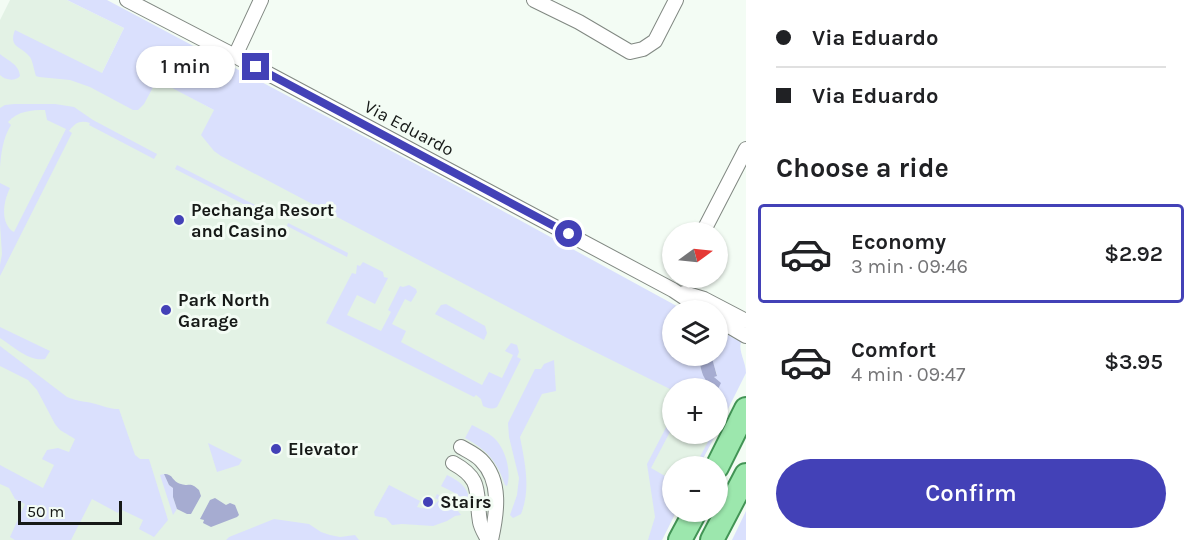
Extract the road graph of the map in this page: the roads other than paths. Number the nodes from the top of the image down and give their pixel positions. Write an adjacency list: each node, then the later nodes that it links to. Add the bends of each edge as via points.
1 (127, 0): 5 (street, Via Eduardo)
2 (261, 0): 5 (street)
3 (534, 0): 4 (street, via 630,52 655,41)
4 (676, 0)
5 (235, 56): 8 (street, Via Eduardo)
6 (746, 149): 7 (street)
7 (708, 222)
8 (662, 277)
9 (680, 288): 11 (street, Via Eduardo)
10 (683, 288): 12 (street, Via Eduardo)
11 (692, 300)
12 (746, 321)
13 (728, 325): 14 (street)
14 (746, 336)
15 (746, 409): 17 (main road)
16 (461, 447): 21 (street, via 480,459 494,483 497,505)
17 (722, 456)
18 (453, 463): 21 (street, via 468,473 475,484 480,524)
19 (746, 475): 23 (main road)
20 (690, 522): 22 (main road)
21 (490, 540)
22 (680, 540)
23 (712, 540)

